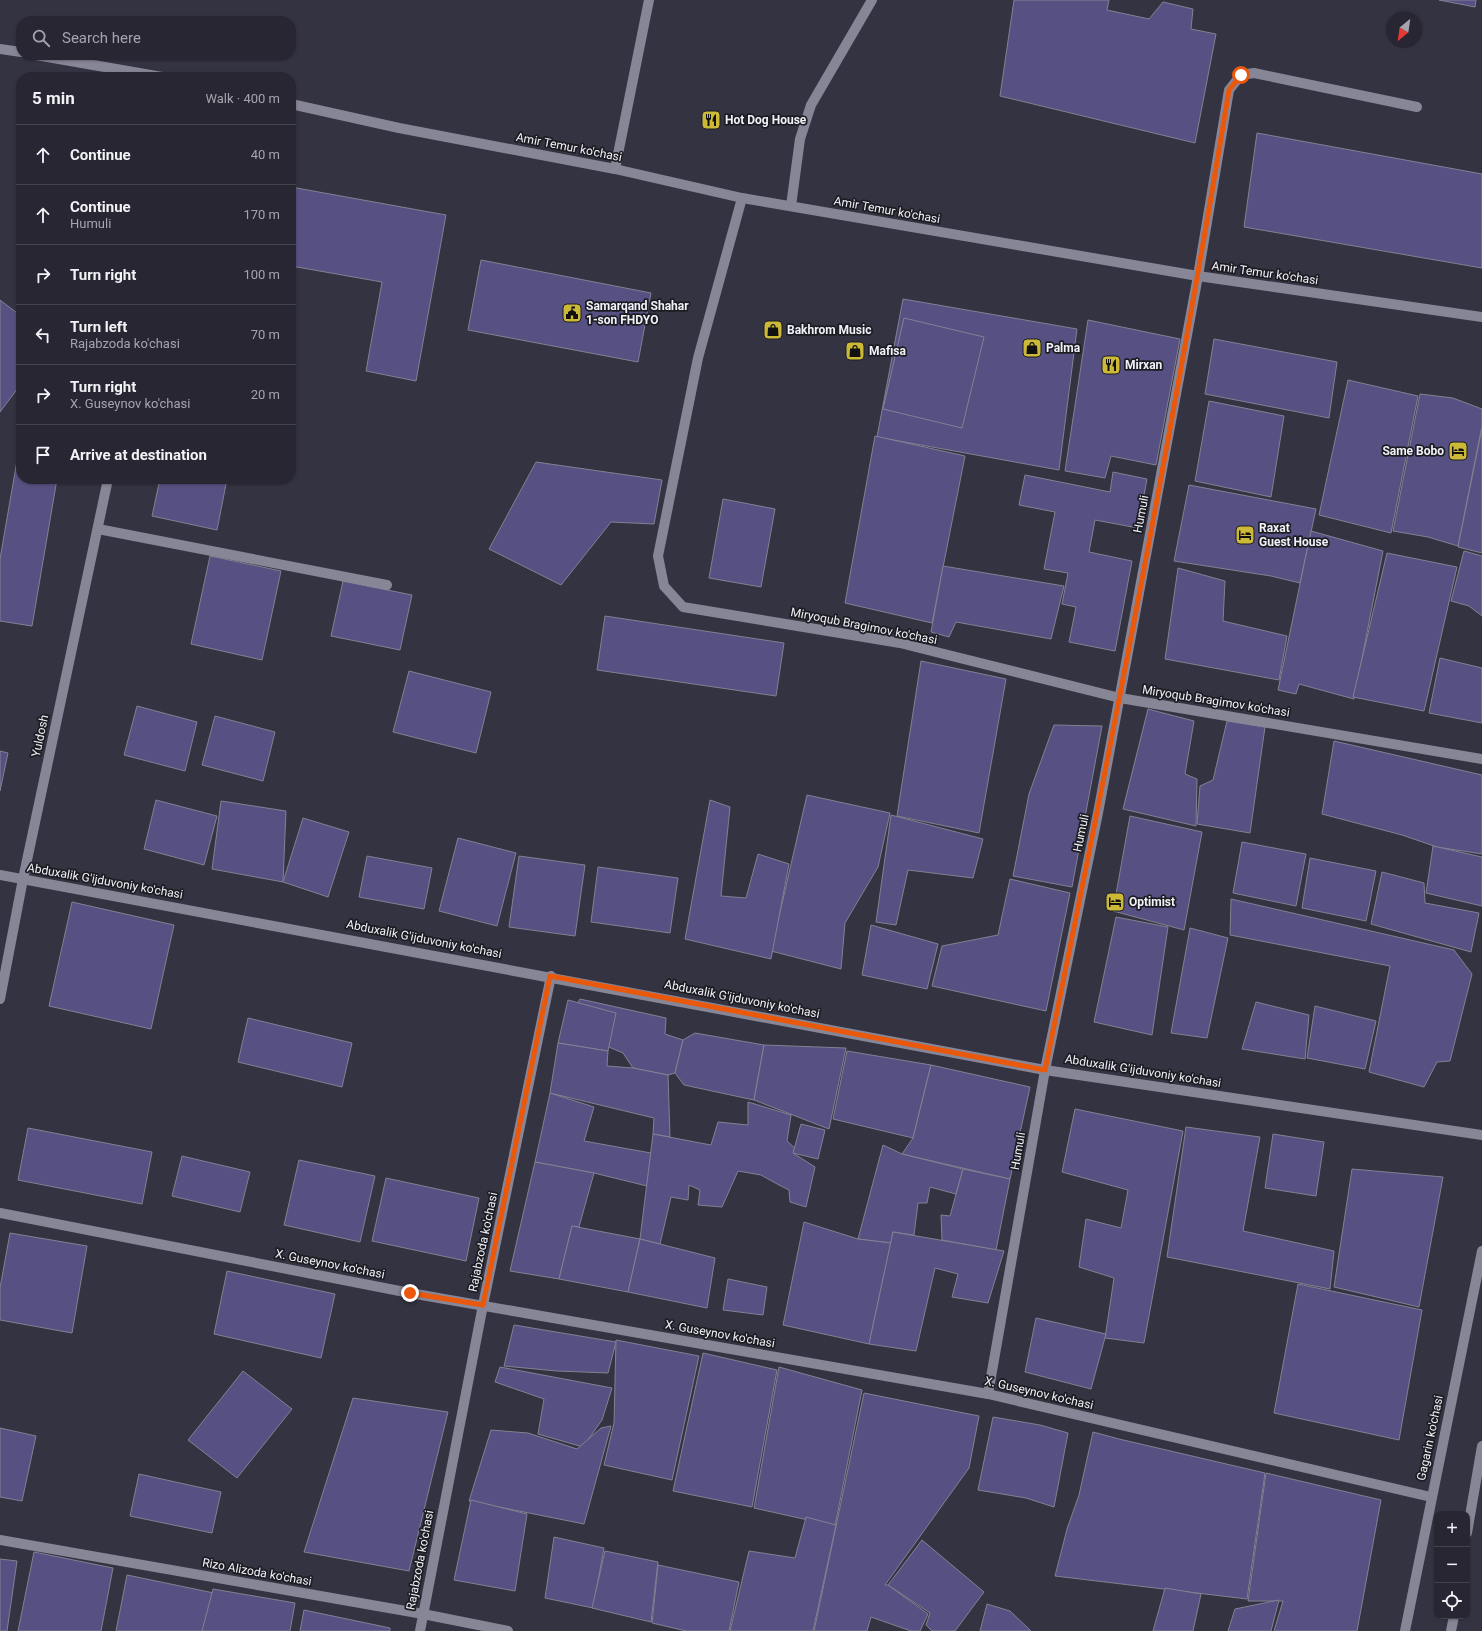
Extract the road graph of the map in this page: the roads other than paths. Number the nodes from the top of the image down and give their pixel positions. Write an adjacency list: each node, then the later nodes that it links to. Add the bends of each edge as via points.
1 (649, 0): 9 (street)
2 (872, 0): 11 (street, via 811,105 800,139)
3 (0, 49): 4 (street)
4 (16, 51)
5 (65, 60): 6 (street)
6 (133, 72)
7 (296, 105): 9 (street, Amir Temur ko'chasi, via 399,128)
8 (1417, 107): 12 (street, Humuli, via 1254,73 1241,75 1229,90)
9 (614, 169): 10 (street, Amir Temur ko'chasi)
10 (742, 198): 11 (street, Amir Temur ko'chasi); 17 (street, Miryoqub Bragimov ko'chasi, via 698,358 658,556 664,586 684,607 900,643)
11 (791, 206): 12 (street, Amir Temur ko'chasi)
12 (1198, 276): 13 (street, Amir Temur ko'chasi); 17 (street, Humuli)
13 (1482, 317)
14 (107, 484): 15 (street, Yuldosh)
15 (98, 529): 16 (street); 20 (street, Yuldosh)
16 (387, 585)
17 (1120, 698): 18 (street, Miryoqub Bragimov ko'chasi); 23 (street, Humuli)
18 (1482, 759)
19 (0, 875): 20 (street, Abduxalik G'ijduvoniy ko'chasi)
20 (23, 879): 21 (street, Abduxalik G'ijduvoniy ko'chasi); 22 (street, Yuldosh)
21 (550, 976): 23 (street, Abduxalik G'ijduvoniy ko'chasi); 27 (street, Rajabzoda ko'chasi)
22 (0, 999)
23 (1045, 1070): 24 (street, Abduxalik G'ijduvoniy ko'chasi); 28 (street, Humuli)
24 (1482, 1135)
25 (0, 1213): 27 (street, X. Guseynov ko'chasi)
26 (1482, 1251): 31 (street, Gagarin ko'chasi)
27 (483, 1305): 28 (street, X. Guseynov ko'chasi); 34 (street, Rajabzoda ko'chasi)
28 (988, 1394): 31 (street, X. Guseynov ko'chasi)
29 (1482, 1446): 30 (street)
30 (1479, 1478): 32 (street)
31 (1431, 1498): 38 (street, Gagarin ko'chasi)
32 (1470, 1519)
33 (0, 1540): 34 (street, Rizo Alizoda ko'chasi)
34 (423, 1614): 36 (street, Rajabzoda ko'chasi); 37 (street, Rizo Alizoda ko'chasi)
35 (1453, 1619): 39 (street)
36 (420, 1631)
37 (508, 1631)
38 (1405, 1631)
39 (1451, 1631)

